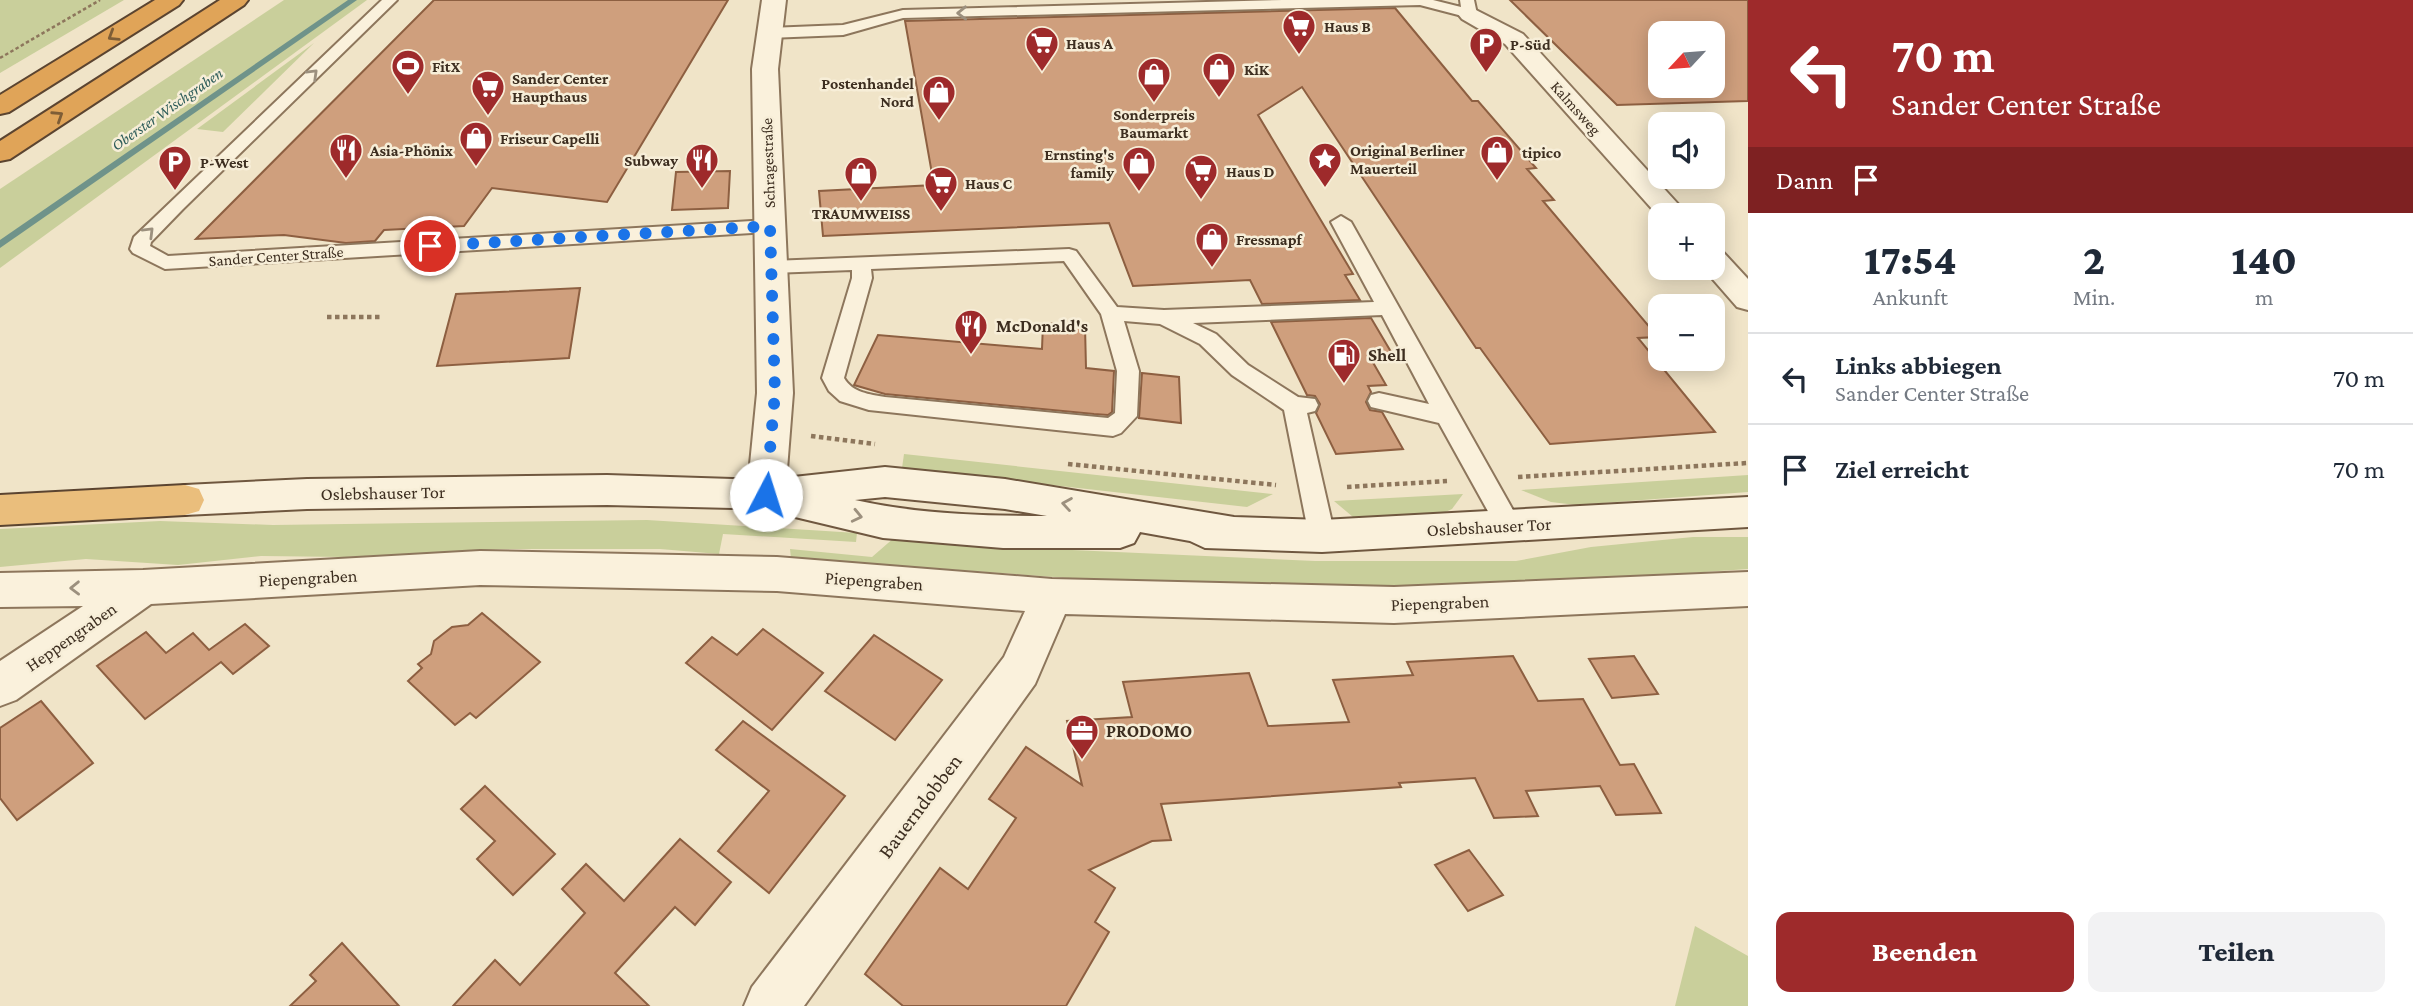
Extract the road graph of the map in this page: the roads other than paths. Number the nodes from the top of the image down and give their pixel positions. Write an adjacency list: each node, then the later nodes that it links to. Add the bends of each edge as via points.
1 (171, 0): 7 (highway, one-way to 7)
2 (236, 0): 8 (highway, one-way to 2)
3 (390, 0): 11 (lane, Sander Center Straße, one-way to 3, via 165,264 140,249 141,241 176,205)
4 (774, 0): 6 (street, Schragestraße)
5 (1468, 7): 6 (lane, one-way to 6, via 1420,1 903,14 843,30); 9 (street, Kalmsweg, via 1514,39)
6 (769, 33): 11 (street, Schragestraße, via 765,68)
7 (0, 106)
8 (0, 153)
9 (1662, 203)
10 (1341, 222): 16 (lane)
11 (770, 226): 13 (street, Schragestraße)
12 (861, 262): 13 (lane); 17 (lane, via 1069,255); 17 (lane, via 862,278 833,378 837,390 849,398 873,403 1114,427 1126,416 1128,371)
13 (772, 267): 21 (street, Schragestraße, via 775,393)
14 (1725, 273): 15 (street)
15 (1748, 299)
16 (1389, 309): 18 (lane); 20 (lane)
17 (1111, 313): 18 (lane)
18 (1164, 317): 26 (lane, via 1208,339 1240,370 1301,406)
19 (1379, 401): 20 (lane)
20 (1447, 416): 25 (lane)
21 (766, 495): 22 (street, Oslebshauser Tor, via 607,490); 26 (street, Oslebshauser Tor, via 883,522 1003,532 1231,531)
22 (186, 500): 23 (highway, Oslebshauser Tor)
23 (0, 510)
24 (1748, 512): 25 (street, Oslebshauser Tor)
25 (1509, 526): 26 (street, Oslebshauser Tor)
26 (1322, 536)
27 (143, 587): 29 (street, Piepengraben, one-way to 29); 30 (street, Piepengraben, via 480,568 777,574); 31 (street, Heppengraben)
28 (1748, 589): 30 (street, Piepengraben, via 1394,606)
29 (0, 590)
30 (1052, 596): 32 (street, Bauerndobben, via 1020,670)
31 (0, 686)
32 (771, 1006)

